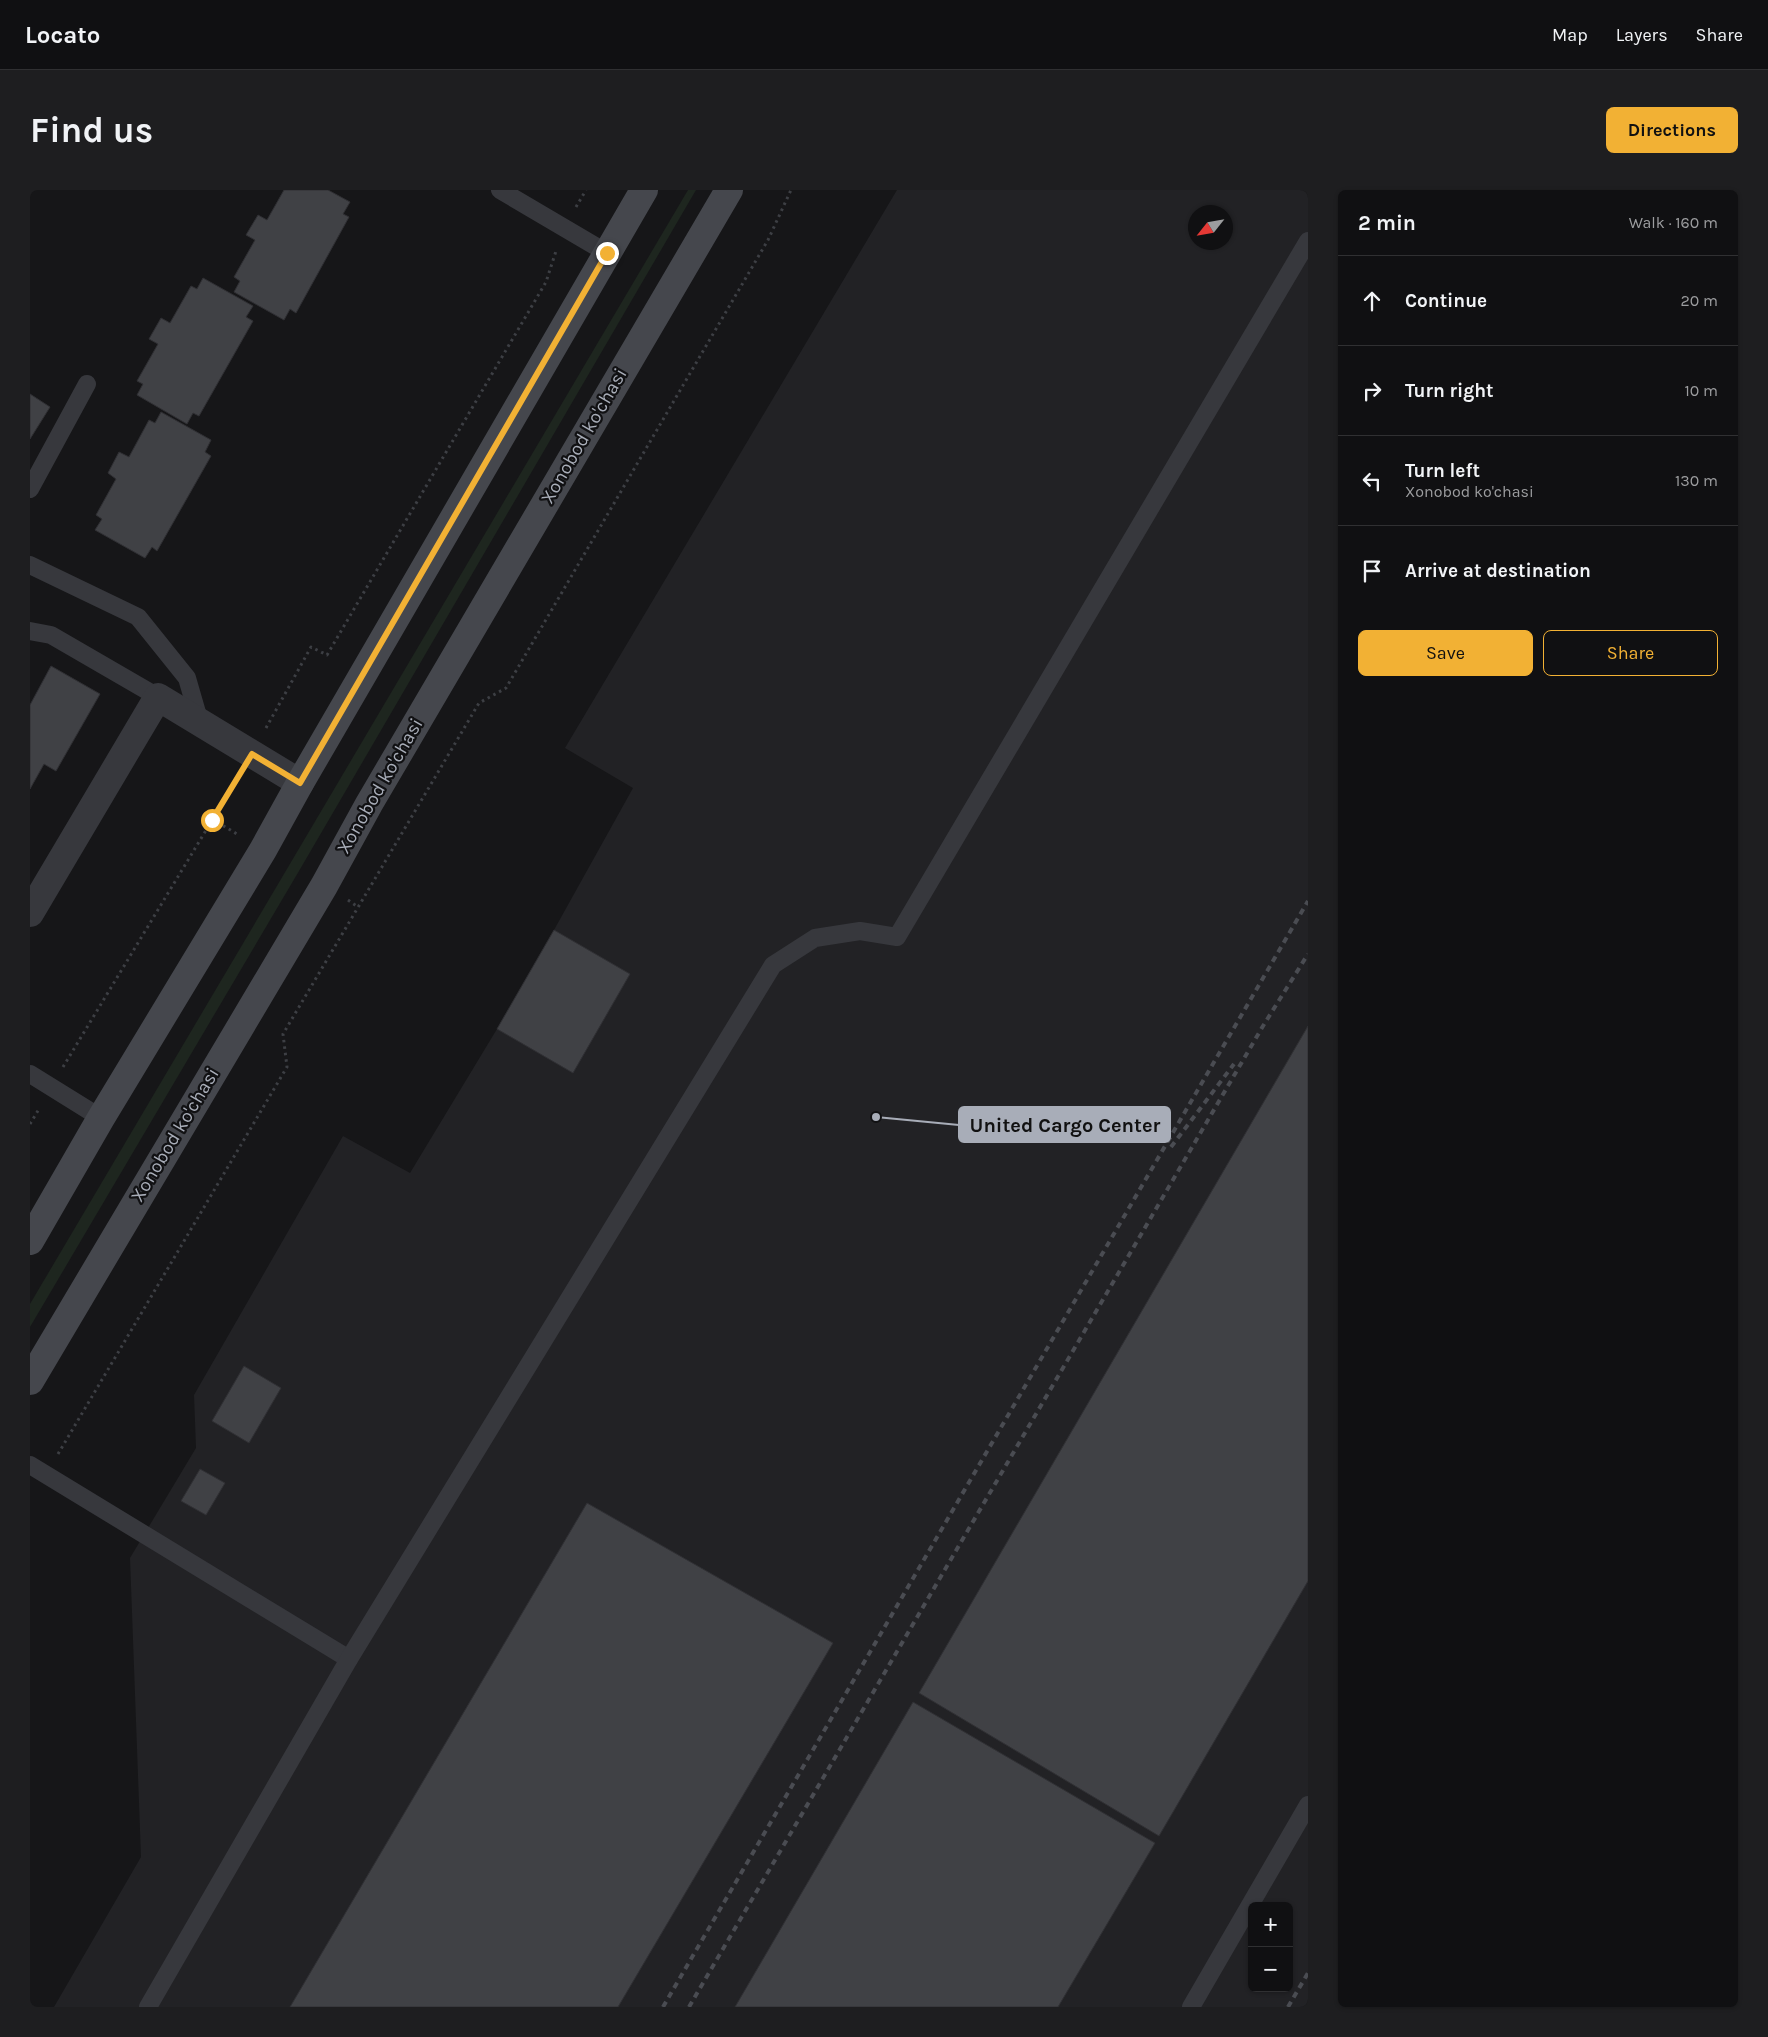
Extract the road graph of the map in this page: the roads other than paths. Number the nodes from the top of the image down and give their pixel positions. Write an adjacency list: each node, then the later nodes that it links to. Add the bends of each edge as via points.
1 (500, 190): 5 (lane)
2 (644, 190): 5 (street)
3 (729, 190): 17 (street, Xonobod ko'chasi, via 368,804 324,886)
4 (1308, 241): 19 (lane, via 896,937 860,931 815,938 773,965)
5 (607, 253): 12 (street)
6 (87, 384): 7 (lane)
7 (30, 489)
8 (30, 565): 11 (lane, via 138,617 187,678)
9 (30, 631): 10 (lane, via 51,635)
10 (158, 697): 11 (street); 13 (street)
11 (200, 723): 12 (street)
12 (300, 783): 15 (street)
13 (30, 913)
14 (30, 1074): 15 (lane)
15 (101, 1118): 16 (street)
16 (30, 1241)
17 (30, 1381)
18 (30, 1465): 19 (lane)
19 (349, 1659): 21 (lane)
20 (1308, 1805): 22 (lane)
21 (148, 2007)
22 (1191, 2007)

